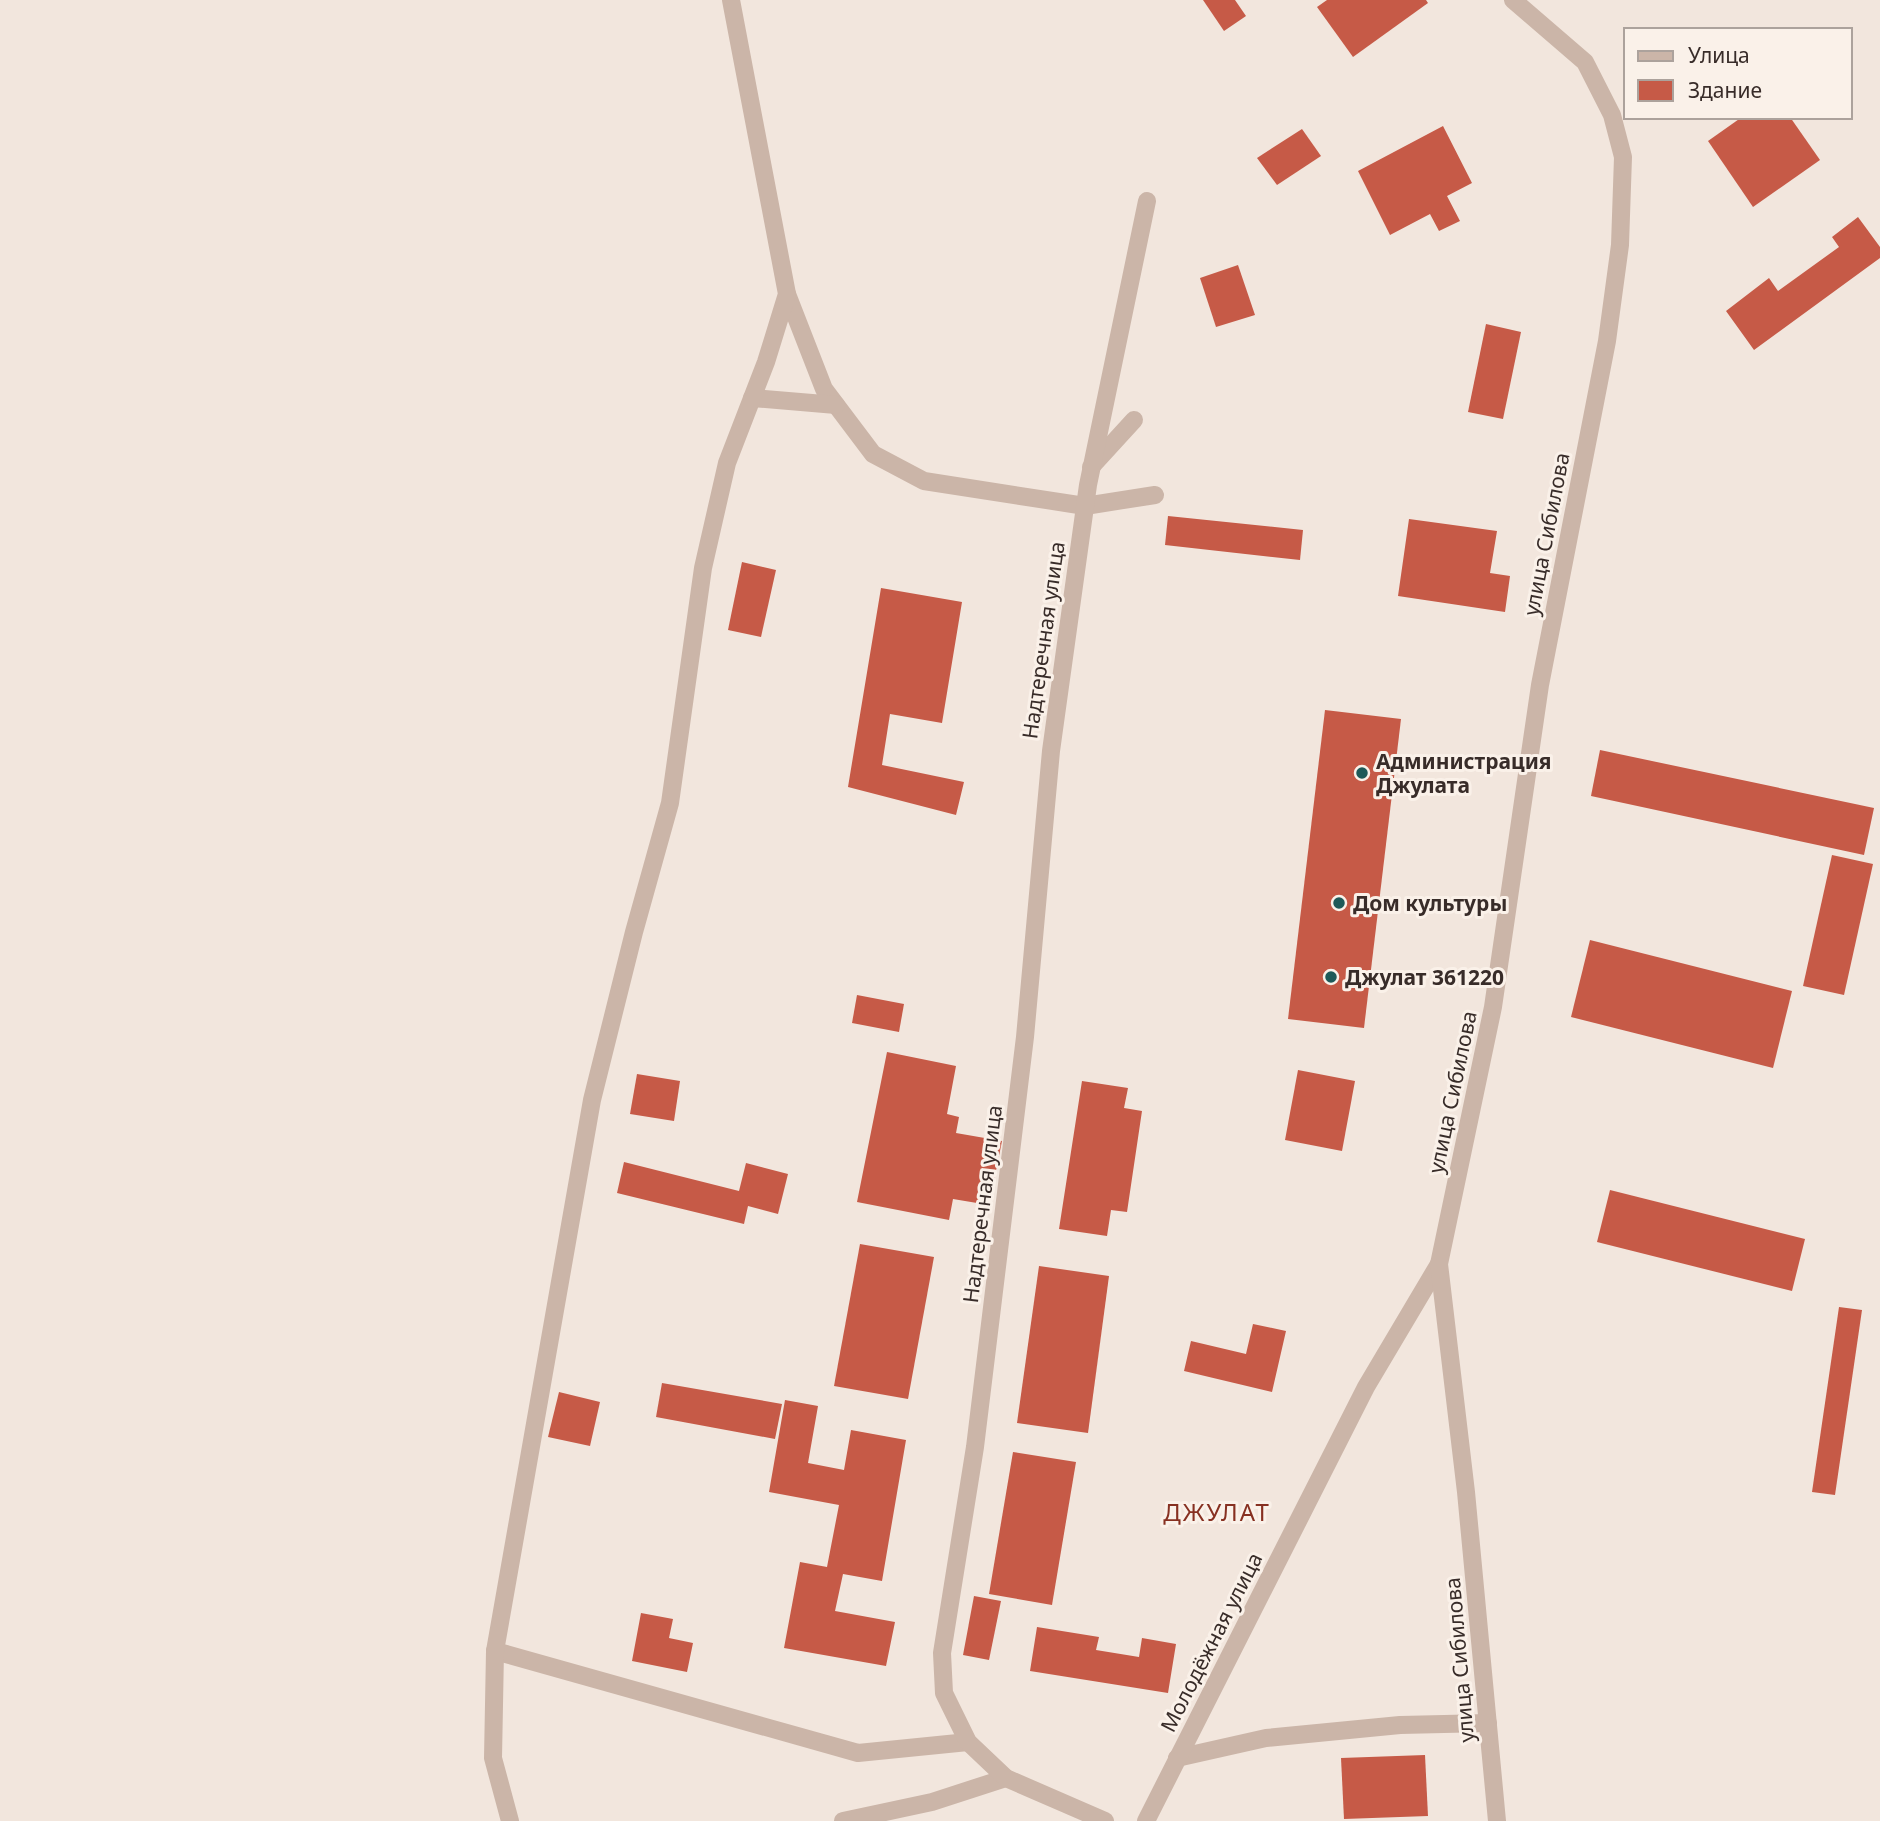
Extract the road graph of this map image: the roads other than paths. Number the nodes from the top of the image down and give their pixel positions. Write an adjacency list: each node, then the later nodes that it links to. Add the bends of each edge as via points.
1 (731, 0): 4 (street)
2 (1513, 0): 11 (street, улица Сибилова, via 1584,62 1612,115 1623,158 1620,245 1607,341 1540,685 1493,1007)
3 (1147, 201): 8 (street, Надтеречная улица)
4 (787, 293): 5 (street); 6 (street, via 824,389)
5 (752, 398): 6 (street); 12 (street, via 727,463 703,568 670,803 592,1100)
6 (836, 405): 10 (street, via 873,454 924,481)
7 (1134, 420): 8 (street)
8 (1091, 467): 10 (street, Надтеречная улица)
9 (1155, 495): 10 (street)
10 (1085, 506): 14 (street, Надтеречная улица, via 1051,751 1025,1037 977,1433 942,1653 944,1693)
11 (1439, 1264): 13 (street, улица Сибилова); 15 (street, Молодёжная улица, via 1366,1387)
12 (495, 1651): 14 (street, via 859,1753); 17 (street, via 493,1758)
13 (1488, 1723): 15 (street, via 1401,1725 1266,1738); 21 (street, улица Сибилова)
14 (968, 1742): 16 (street, Надтеречная улица)
15 (1177, 1758): 20 (street, Молодёжная улица)
16 (1006, 1778): 18 (street, via 932,1802); 19 (street, Надтеречная улица)
17 (510, 1821)
18 (843, 1821)
19 (1105, 1821)
20 (1146, 1821)
21 (1497, 1821)

